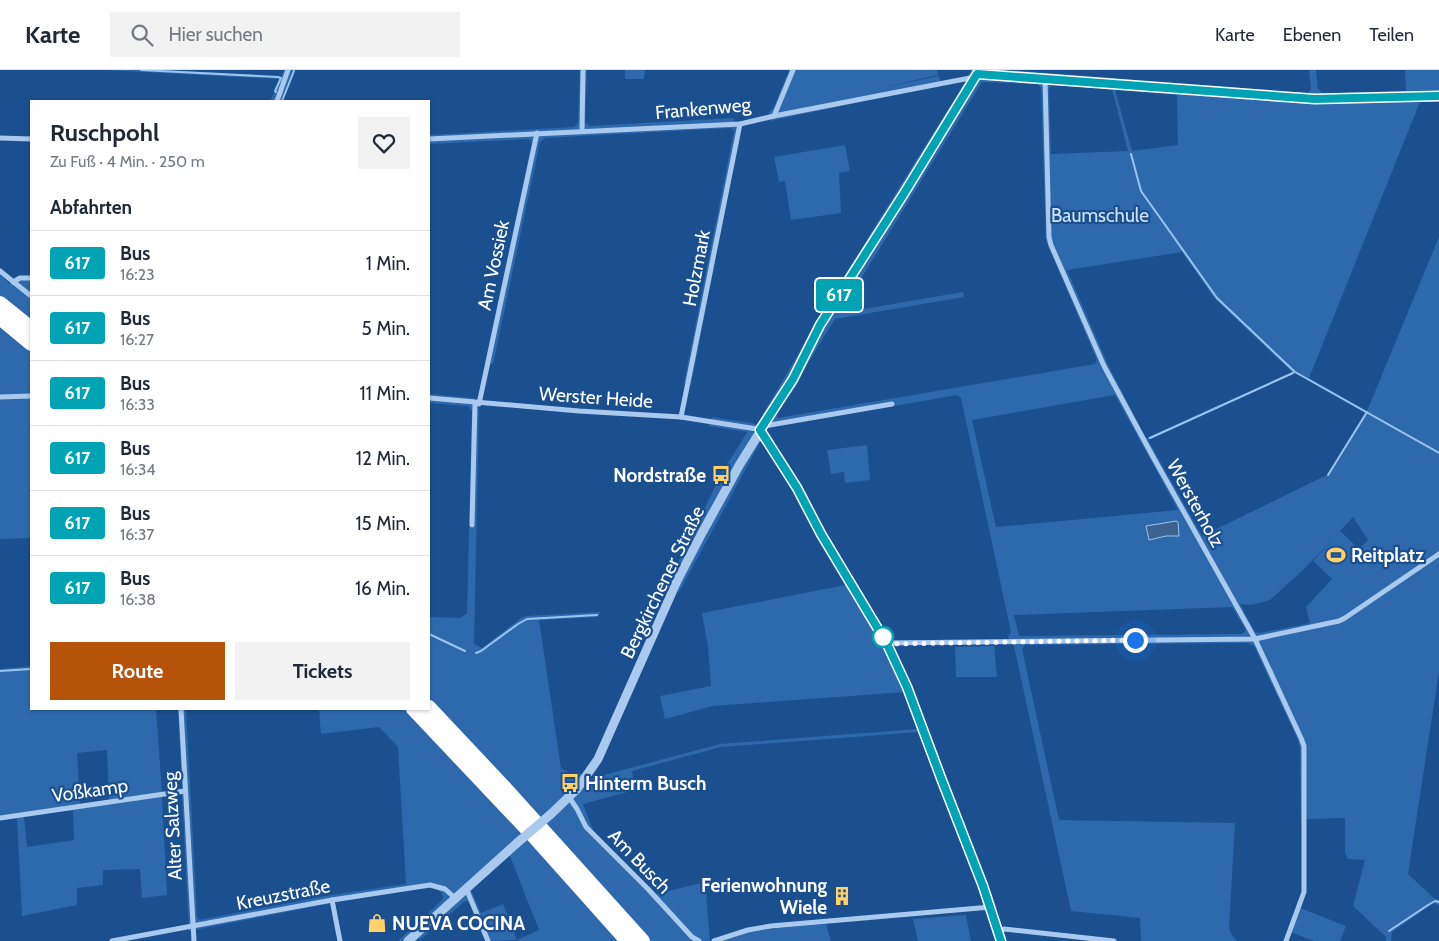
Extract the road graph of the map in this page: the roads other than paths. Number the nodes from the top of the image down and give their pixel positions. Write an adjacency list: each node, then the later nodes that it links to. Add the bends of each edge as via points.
1 (288, 70): 7 (street)
2 (583, 70): 10 (street)
3 (793, 70): 8 (street)
4 (977, 73): 5 (street, Frankenweg); 8 (street, Frankenweg); 29 (street, Bergkirchener Straße, via 820,325 793,379)
5 (1044, 79): 6 (street, Frankenweg, via 1315,99); 32 (street, Wersterholz, via 1051,245 1104,366)
6 (1439, 96)
7 (277, 100)
8 (774, 116): 9 (street, Frankenweg)
9 (740, 124): 10 (street, Frankenweg); 28 (street, Holzmark)
10 (582, 131): 11 (street, Frankenweg)
11 (537, 133): 14 (street, Frankenweg); 26 (street, Am Vossiek)
12 (0, 138): 13 (street)
13 (30, 139)
14 (430, 139)
15 (0, 271): 17 (street)
16 (30, 278): 17 (street)
17 (14, 282): 18 (street)
18 (30, 295)
19 (0, 303): 21 (highway)
20 (0, 318): 22 (highway)
21 (30, 327)
22 (30, 343)
23 (30, 396): 24 (street)
24 (0, 397)
25 (430, 398): 26 (street, Werster Heide)
26 (477, 403): 28 (street, Werster Heide); 30 (street, Am Vossiek)
27 (892, 404): 29 (street, Werster Heide)
28 (681, 417): 29 (street, Werster Heide)
29 (762, 428): 33 (street); 38 (street, Bergkirchener Straße, via 681,573 598,759 584,781)
30 (472, 525)
31 (1439, 554): 32 (street, via 1339,621)
32 (1255, 639): 33 (street); 57 (street, Wersterholz, via 1304,746 1304,892)
33 (887, 644): 43 (street, via 907,687)
34 (430, 708): 52 (highway)
35 (181, 710): 37 (street, Alter Salzweg)
36 (414, 710): 51 (highway)
37 (185, 791): 39 (street, Voßkamp); 44 (street, Alter Salzweg)
38 (569, 796): 40 (street, Bergkirchener Straße, bridge); 53 (street, Am Busch, via 586,827)
39 (0, 818)
40 (466, 888): 41 (street, Bergkirchener Straße); 50 (street)
41 (455, 898): 42 (street, Kreuzstraße, via 430,884); 49 (street, Bergkirchener Straße)
42 (332, 900): 44 (street, Kreuzstraße); 48 (street)
43 (991, 907): 45 (street); 54 (street, via 771,926)
44 (193, 927): 46 (street, Kreuzstraße); 47 (street, Alter Salzweg)
45 (998, 931): 55 (street); 56 (street, via 1004,929)
46 (112, 941)
47 (194, 941)
48 (340, 941)
49 (408, 941)
50 (488, 941)
51 (627, 941)
52 (643, 941)
53 (699, 941)
54 (714, 941)
55 (1001, 941)
56 (1114, 941)
57 (1286, 941)

